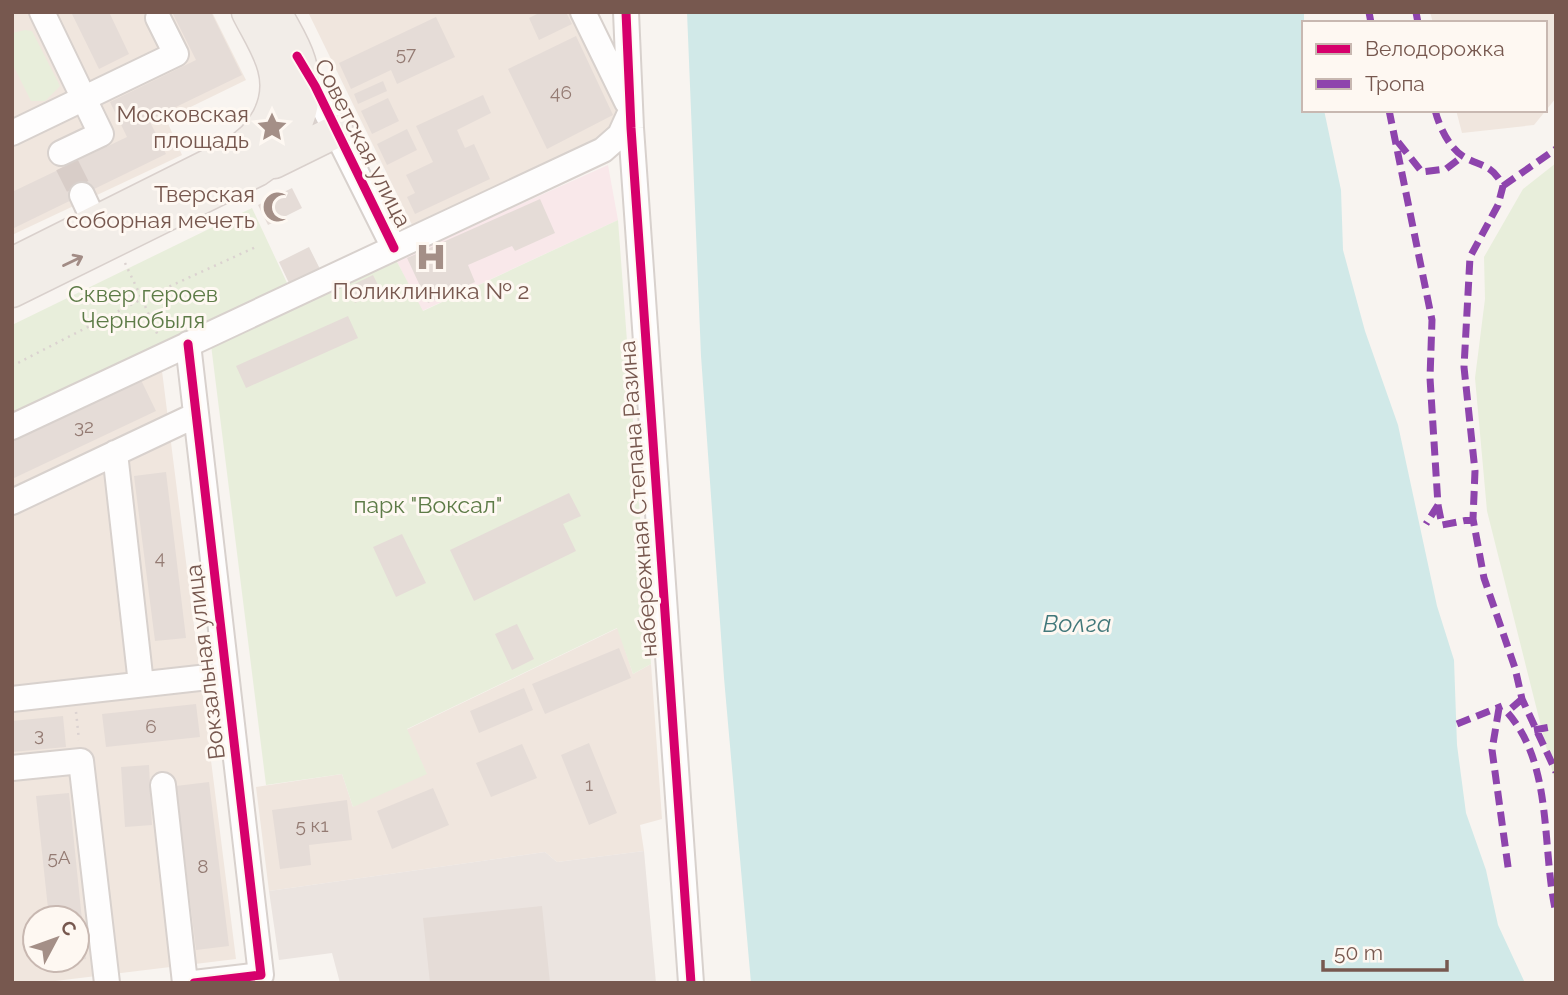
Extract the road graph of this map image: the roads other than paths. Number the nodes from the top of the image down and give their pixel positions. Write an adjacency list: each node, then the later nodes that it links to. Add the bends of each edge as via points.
1 (42, 12): 8 (street)
2 (248, 12): 7 (main road, Советская улица)
3 (275, 12): 7 (main road, Советская улица)
4 (583, 12): 9 (street)
5 (626, 12): 9 (street, набережная Степана Разина)
6 (158, 18): 8 (street, via 176,54)
7 (285, 60): 10 (street, Советская улица); 13 (main road, via 303,86 299,116 285,144); 15 (main road, via 274,106 252,141)
8 (84, 98): 11 (street); 12 (street, via 101,134)
9 (631, 109): 16 (street, via 624,131 604,150); 32 (street, набережная Степана Разина)
10 (337, 131): 13 (main road); 16 (street, Советская улица)
11 (12, 133)
12 (62, 155)
13 (257, 170): 18 (main road, one-way to 13)
14 (82, 195): 15 (street)
15 (95, 223): 17 (main road)
16 (394, 248): 19 (street)
17 (12, 264)
18 (12, 291)
19 (176, 349): 20 (street, Вокзальная улица); 21 (street)
20 (196, 415): 22 (street); 24 (street, Вокзальная улица)
21 (12, 427)
22 (115, 453): 23 (street); 25 (street)
23 (12, 502)
24 (226, 675): 25 (street); 31 (street, Вокзальная улица, via 261,975)
25 (141, 684): 26 (street)
26 (12, 699)
27 (12, 768): 29 (street, via 81,761)
28 (163, 785): 30 (street)
29 (107, 983)
30 (185, 983)
31 (194, 983)
32 (691, 983)

